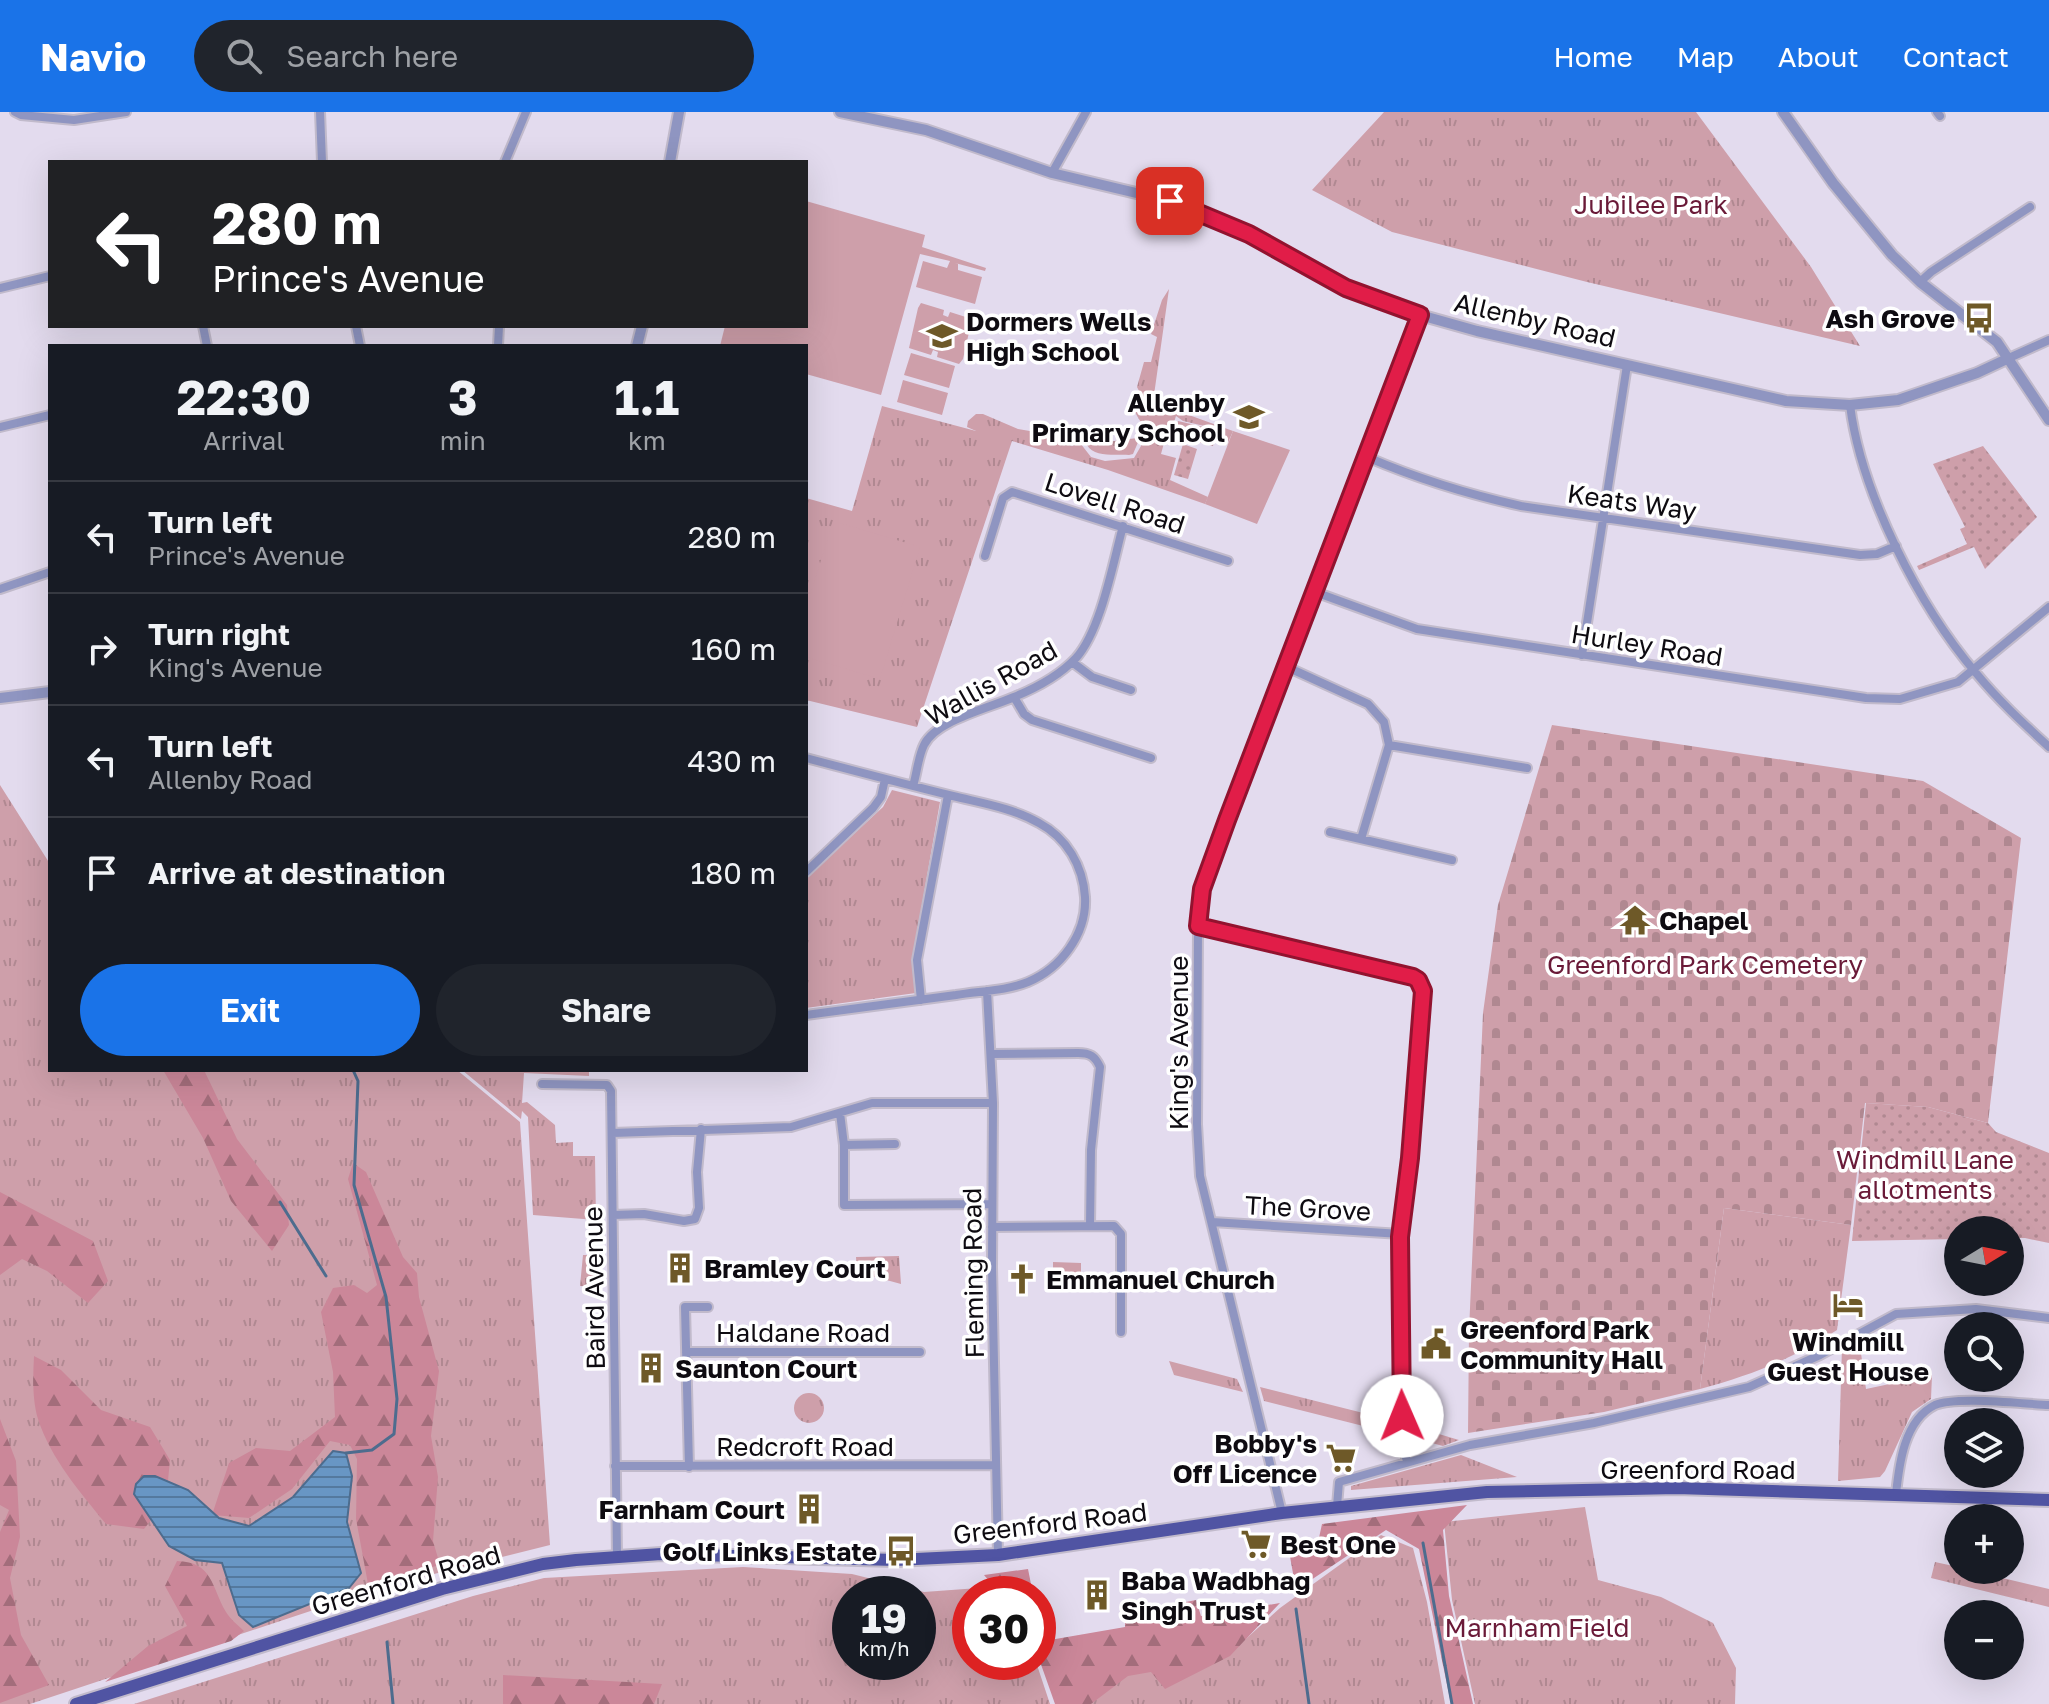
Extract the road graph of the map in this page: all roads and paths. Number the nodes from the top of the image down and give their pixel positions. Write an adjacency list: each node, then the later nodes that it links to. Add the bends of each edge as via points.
1 (15, 112): 2 (street, via 74,120)
2 (126, 112)
3 (320, 112): 9 (street)
4 (526, 112): 10 (street)
5 (679, 112): 11 (street)
6 (840, 112): 12 (street, Allenby Road, via 943,135)
7 (1086, 112): 12 (street)
8 (1783, 112): 15 (street, via 1865,224)
9 (322, 160)
10 (506, 160)
11 (670, 160)
12 (1052, 173): 17 (street, Allenby Road, via 1170,201 1249,234 1346,288)
13 (2030, 207): 15 (street)
14 (48, 276): 16 (street)
15 (1920, 282): 19 (street, via 1997,342)
16 (0, 288)
17 (1420, 315): 20 (street, Allenby Road); 25 (street, King's Avenue)
18 (2049, 340): 19 (street, Allenby Road)
19 (2009, 358): 21 (street, Allenby Road, via 1898,400); 23 (street)
20 (1627, 365): 21 (street, Allenby Road, via 1786,401); 26 (street)
21 (1850, 405): 28 (street, via 1864,465)
22 (48, 415): 24 (street)
23 (2049, 420)
24 (0, 427)
25 (1367, 457): 26 (street, Keats Way, via 1467,494); 33 (street, King's Avenue)
26 (1603, 518): 28 (street, Keats Way, via 1860,555); 35 (street)
27 (1123, 526): 29 (street, Lovell Road, via 1012,492 1003,498); 30 (street, Lovell Road); 36 (street, Wallis Road, via 1093,630)
28 (1896, 546): 38 (street)
29 (985, 556)
30 (1228, 561)
31 (48, 573): 32 (street)
32 (0, 589)
33 (1315, 592): 35 (street, Hurley Road, via 1417,629); 37 (street, King's Avenue)
34 (2049, 607): 38 (street, Hurley Road)
35 (1582, 655): 38 (street, Hurley Road, via 1866,698 1900,699 1930,692)
36 (1072, 662): 39 (street, via 1092,677); 41 (street, Wallis Road)
37 (1287, 667): 43 (street, via 1368,704 1384,722); 55 (street, King's Avenue, via 1202,889)
38 (1974, 671): 44 (street)
39 (1131, 690)
40 (48, 692): 42 (street)
41 (1014, 697): 45 (street, via 1032,720); 49 (street, Wallis Road, via 932,735 924,745)
42 (0, 698)
43 (1389, 745): 47 (street); 52 (street)
44 (2049, 747)
45 (1151, 758)
46 (808, 759): 48 (street)
47 (1527, 768)
48 (885, 779): 49 (street); 54 (street, via 873,808)
49 (913, 786): 50 (street)
50 (948, 795): 56 (street, via 1019,814 1049,829 1069,849 1084,886 1082,924 1063,957 1028,982); 57 (street, via 917,960)
51 (1330, 832): 52 (street)
52 (1361, 839): 53 (street)
53 (1452, 860)
54 (808, 870)
55 (1198, 926): 69 (street, King's Avenue, via 1197,1124 1200,1176); 72 (street, via 1418,980 1423,1000)
56 (987, 991): 57 (street); 59 (street, Fleming Road)
57 (921, 1000): 58 (street)
58 (808, 1015)
59 (991, 1054): 61 (street, Fleming Road); 70 (street, via 1088,1053 1096,1059 1100,1067)
60 (542, 1084): 64 (street, Baird Avenue, via 607,1085)
61 (993, 1103): 62 (street, via 872,1103); 67 (street, Fleming Road)
62 (840, 1113): 63 (street, via 791,1127); 66 (street)
63 (701, 1129): 64 (street); 68 (street, via 695,1219)
64 (612, 1133): 68 (street, Baird Avenue)
65 (895, 1144): 66 (street)
66 (844, 1145): 67 (street, via 844,1205)
67 (992, 1204): 71 (street, Fleming Road)
68 (613, 1215): 81 (street, Baird Avenue)
69 (1212, 1222): 72 (street, The Grove); 86 (street, King's Avenue)
70 (1090, 1226): 71 (street); 75 (street, via 1114,1226 1121,1234)
71 (992, 1227): 80 (street, Fleming Road)
72 (1401, 1234): 79 (street, via 1401,1402)
73 (708, 1307): 76 (street, Haldane Road, via 685,1307)
74 (2049, 1318): 79 (street, via 1976,1309 1896,1314 1749,1387)
75 (1121, 1332)
76 (686, 1352): 77 (street, Haldane Road); 82 (street, Haldane Road)
77 (920, 1352)
78 (2049, 1405): 83 (street, via 1935,1405 1915,1424 1901,1455)
79 (1407, 1462): 85 (street, via 1339,1482)
80 (995, 1465): 82 (street, Redcroft Road); 87 (street, Fleming Road)
81 (615, 1466): 82 (street, Redcroft Road); 88 (street, Baird Avenue)
82 (689, 1467)
83 (1896, 1494): 84 (main road, Greenford Road); 85 (main road, Greenford Road, via 1677,1488 1487,1492)
84 (2049, 1500)
85 (1337, 1506): 86 (main road, Greenford Road)
86 (1282, 1513): 87 (main road, Greenford Road)
87 (998, 1555): 88 (main road, Greenford Road, via 896,1560)
88 (617, 1556): 89 (main road, Greenford Road, via 543,1564 442,1589)
89 (76, 1704)

